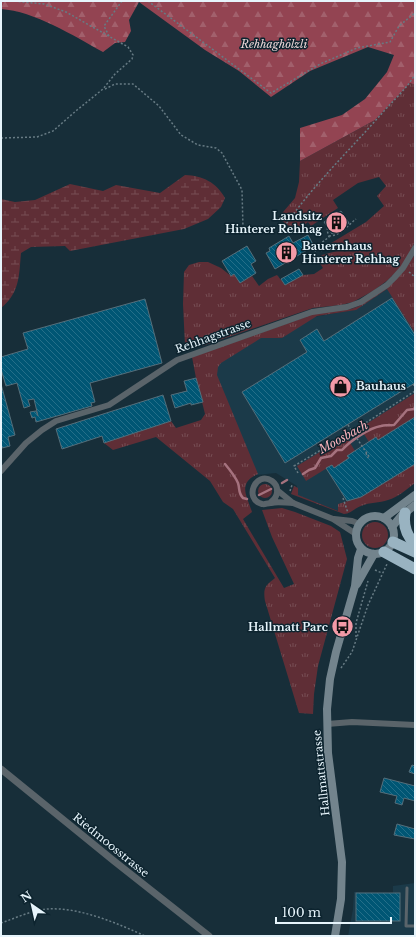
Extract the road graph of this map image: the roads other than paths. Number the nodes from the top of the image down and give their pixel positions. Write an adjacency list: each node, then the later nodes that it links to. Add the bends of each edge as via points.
1 (415, 248): 2 (street, Rehhagstrasse, via 403,268 387,285 362,302 312,312 177,360 109,405 56,421 26,443)
2 (1, 471)
3 (277, 490): 5 (street, via 277,496); 5 (street, via 274,483 266,479 259,480 254,485 252,492 255,499 263,504); 6 (street)
4 (415, 495): 9 (main road)
5 (271, 502): 6 (street)
6 (293, 503): 10 (street)
7 (415, 505): 8 (main road)
8 (405, 513): 12 (main road); 15 (highway, via 406,529)
9 (384, 518): 11 (main road, via 370,517); 12 (main road)
10 (333, 519): 11 (street); 13 (street)
11 (360, 524): 13 (main road)
12 (392, 527): 14 (main road)
13 (356, 534): 16 (main road)
14 (393, 542): 17 (highway); 18 (main road, Hallmattstrasse)
15 (415, 544)
16 (361, 549): 18 (main road); 22 (main road, Hallmattstrasse)
17 (415, 552)
18 (382, 555): 19 (highway); 22 (main road, Hallmattstrasse)
19 (403, 562): 20 (highway); 21 (highway)
20 (415, 562)
21 (415, 569)
22 (355, 586): 23 (main road, Hallmattstrasse, via 330,679)
23 (327, 724): 24 (street, via 352,722); 29 (main road, Hallmattstrasse, via 342,862 341,899)
24 (415, 725)
25 (1, 769): 28 (street, Riedmoosstrasse)
26 (406, 888): 27 (lane, via 406,926)
27 (415, 926)
28 (205, 934)
29 (335, 936)

